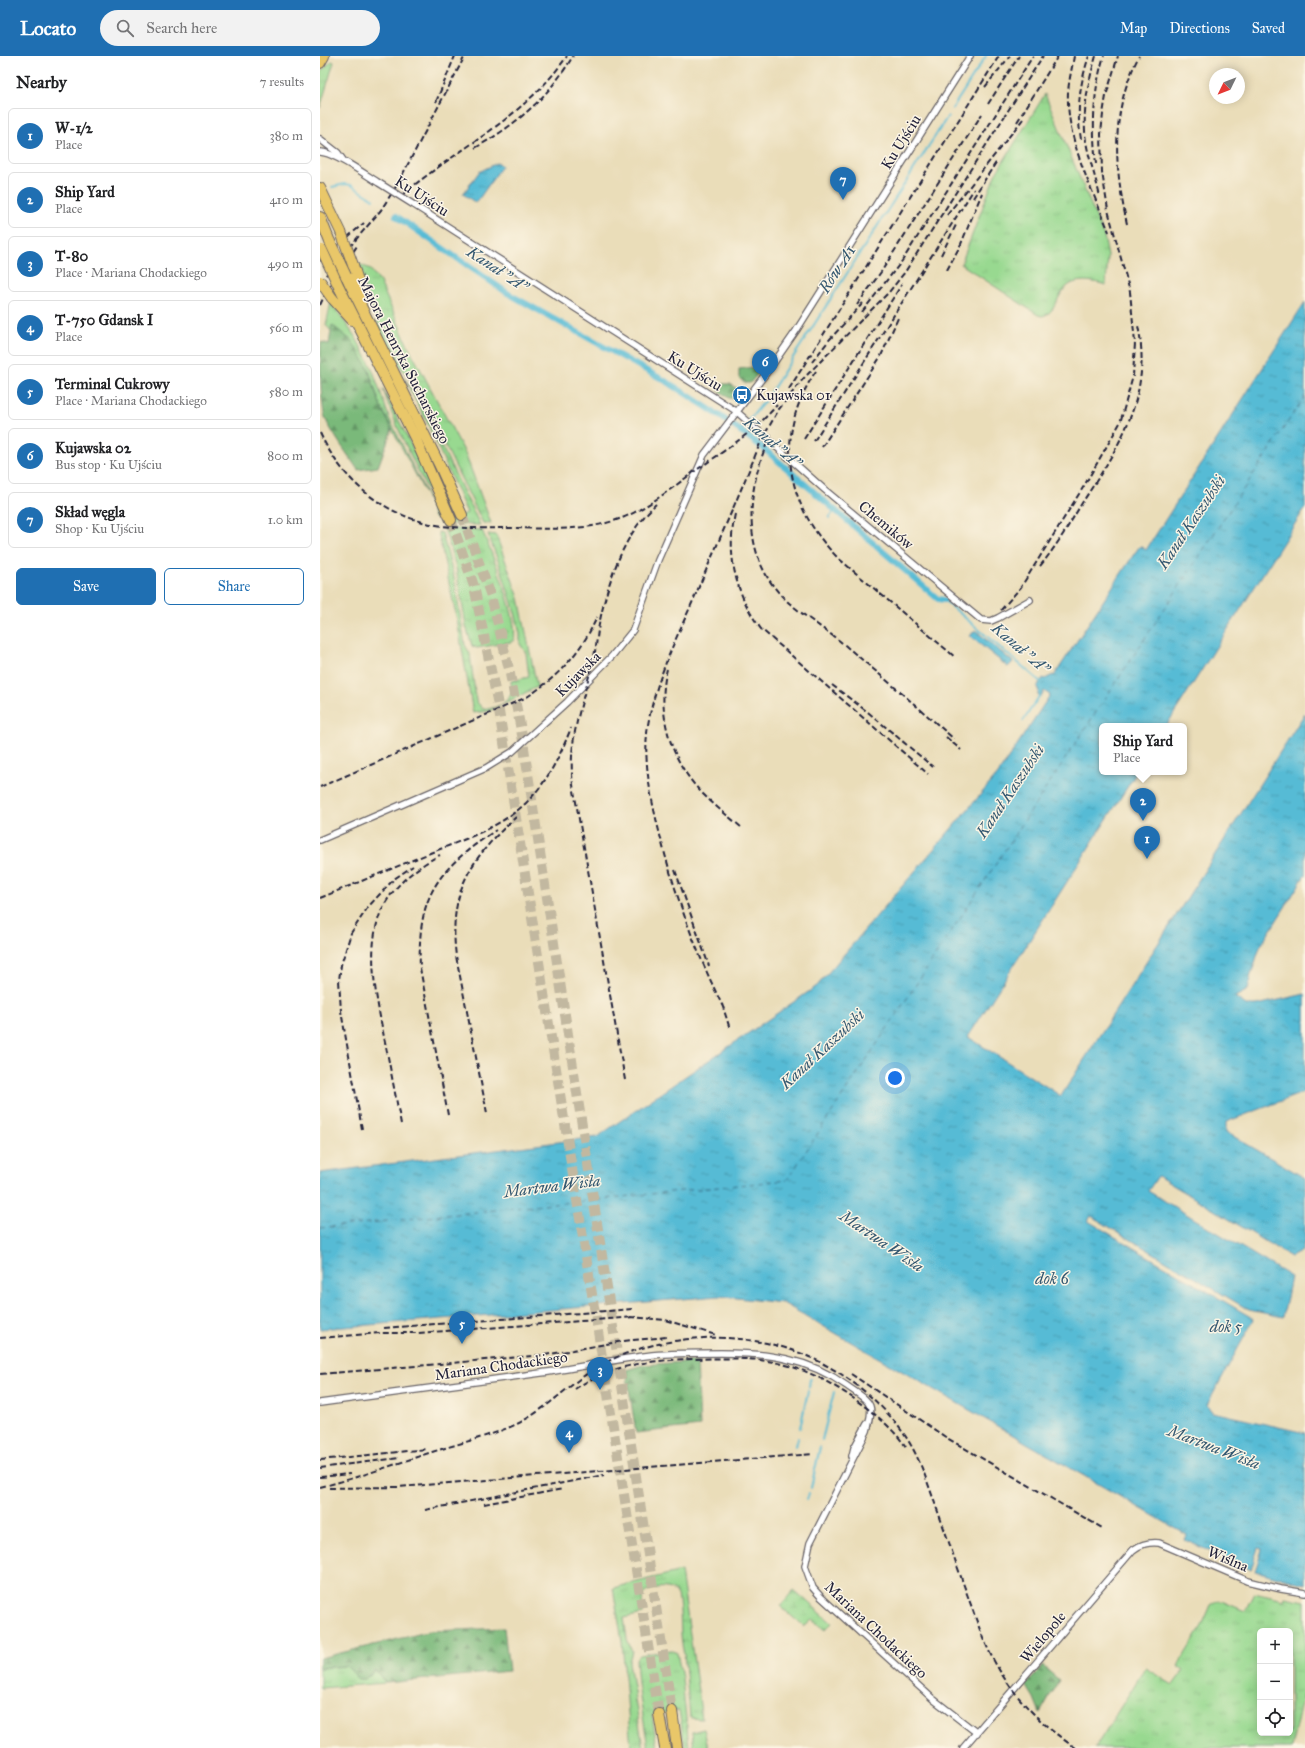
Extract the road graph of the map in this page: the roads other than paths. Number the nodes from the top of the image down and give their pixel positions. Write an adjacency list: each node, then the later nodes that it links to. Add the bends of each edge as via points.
1 (324, 56): 3 (highway)
2 (970, 56): 13 (street, Ku Ujściu, via 796,331)
3 (320, 63)
4 (320, 139): 6 (street, Ku Ujściu)
5 (320, 152): 6 (street, Ku Ujściu)
6 (344, 160): 13 (street, Ku Ujściu, bridge)
7 (320, 188): 11 (highway, bridge, via 342,232 360,287)
8 (320, 217): 11 (highway, Majora Henryka Sucharskiego, bridge)
9 (321, 248): 12 (highway, Majora Henryka Sucharskiego, bridge)
10 (320, 281): 12 (highway, bridge, via 338,306)
11 (361, 307): 14 (highway, Majora Henryka Sucharskiego)
12 (358, 325): 15 (highway, Majora Henryka Sucharskiego, via 424,456)
13 (736, 412): 16 (street, Chemików, via 981,620 991,621); 17 (street, Kujawska, via 704,454 658,560 641,613 631,634 586,684 519,746 486,768)
14 (462, 515)
15 (451, 520)
16 (1030, 600)
17 (320, 840)
18 (320, 1403): 23 (street, Mariana Chodackiego, via 541,1373 650,1355 748,1353 784,1358 829,1375 853,1390 869,1404 872,1411 867,1431 810,1543 805,1566 808,1578 821,1597 933,1699)
19 (1144, 1544): 20 (street, Wiślna, via 1159,1543 1248,1581); 23 (street, Wielopole, via 1133,1550)
20 (1305, 1593)
21 (672, 1711): 25 (highway)
22 (659, 1714): 24 (highway)
23 (977, 1733): 26 (street, Wielopole)
24 (665, 1748)
25 (677, 1748)
26 (963, 1748)

